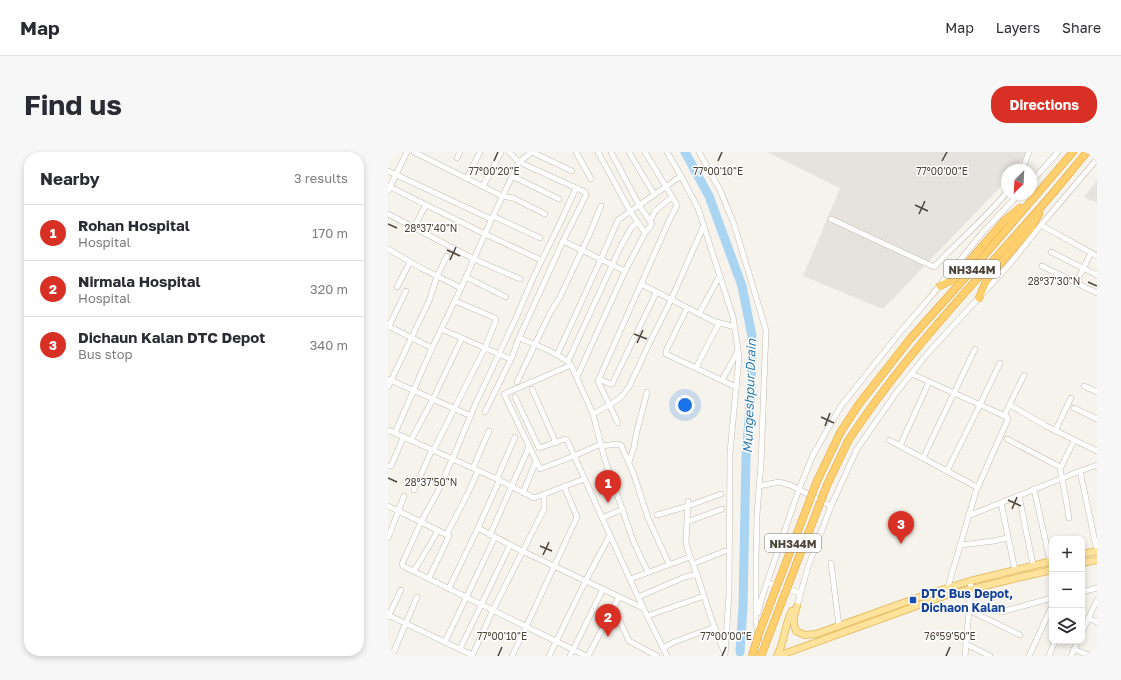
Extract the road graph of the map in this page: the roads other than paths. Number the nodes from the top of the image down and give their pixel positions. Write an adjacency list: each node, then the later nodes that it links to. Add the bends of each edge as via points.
1 (407, 152): 26 (street)
2 (414, 152): 19 (street)
3 (460, 152): 20 (street)
4 (480, 152): 30 (street)
5 (501, 152): 32 (street)
6 (509, 152): 22 (street)
7 (532, 152): 22 (street); 24 (street)
8 (576, 152): 31 (street)
9 (598, 152): 51 (street)
10 (610, 152): 47 (street)
11 (629, 152): 37 (street)
12 (645, 152): 33 (street)
13 (667, 152): 29 (street)
14 (698, 152): 177 (street, via 720,190 734,224 766,330)
15 (1029, 152): 23 (street)
16 (1058, 152): 27 (street)
17 (1073, 152): 36 (highway, NH344M)
18 (1087, 152): 49 (highway, NH344M)
19 (425, 155): 30 (street)
20 (457, 158)
21 (1097, 159): 59 (street)
22 (519, 162): 28 (street); 35 (street)
23 (1024, 164)
24 (572, 170)
25 (388, 171): 26 (street)
26 (396, 174): 34 (street); 54 (street)
27 (1037, 175)
28 (512, 176): 38 (street); 40 (street)
29 (681, 176): 33 (street); 58 (street)
30 (467, 178): 32 (street)
31 (591, 179)
32 (483, 186): 38 (street)
33 (666, 186): 37 (street); 39 (street)
34 (389, 188): 46 (street)
35 (576, 188): 64 (street, via 586,195); 73 (street)
36 (1037, 193)
37 (654, 194): 47 (street)
38 (502, 196): 53 (street, via 513,198); 54 (street)
39 (672, 197): 56 (street, via 655,211); 85 (street, via 677,205)
40 (559, 199)
41 (1001, 199): 45 (street)
42 (1013, 200): 50 (street)
43 (1030, 200): 86 (highway, via 1004,221 954,279)
44 (1031, 200): 289 (highway, NH344M, bridge, via 910,339 859,404 840,433 812,494)
45 (998, 202): 50 (street); 55 (street, via 934,267)
46 (426, 205): 60 (street); 62 (street)
47 (639, 205): 51 (street); 56 (street)
48 (601, 206): 66 (street)
49 (1040, 208): 93 (highway, via 1031,228 986,279); 290 (highway, NH344M, bridge, via 894,376 848,441 827,485)
50 (1005, 209): 86 (street)
51 (630, 211): 57 (street); 72 (street, via 618,220)
52 (388, 214): 60 (street)
53 (545, 214)
54 (492, 218): 62 (street); 63 (street)
55 (831, 219)
56 (650, 221): 61 (street, via 652,224)
57 (638, 222): 61 (street); 75 (street, via 631,228)
58 (704, 225): 79 (street); 94 (street)
59 (1041, 225): 68 (street); 93 (street)
60 (414, 227): 71 (street)
61 (645, 233): 78 (street)
62 (485, 234): 71 (street); 73 (street)
63 (540, 238)
64 (563, 241): 66 (street); 104 (street)
65 (388, 249): 74 (street)
66 (582, 250): 72 (street); 105 (street)
67 (1051, 252): 77 (street)
68 (1091, 253): 70 (street); 77 (street)
69 (447, 256): 81 (street)
70 (1097, 256)
71 (474, 259): 82 (street); 83 (street)
72 (601, 259): 75 (street); 111 (street)
73 (541, 260): 110 (street)
74 (410, 262): 81 (street); 87 (street)
75 (613, 265): 78 (street); 113 (street)
76 (1042, 266): 84 (street)
77 (1084, 269): 80 (street); 84 (street)
78 (625, 271): 118 (street)
79 (720, 275): 97 (street); 100 (street)
80 (1097, 275)
81 (437, 276): 88 (street); 102 (street)
82 (466, 277): 88 (street); 92 (street)
83 (520, 279)
84 (1076, 283): 91 (street)
85 (640, 284): 90 (street); 119 (street)
86 (940, 286): 180 (street, via 840,406 813,455)
87 (397, 287)
88 (461, 288): 95 (street)
89 (406, 291): 99 (street)
90 (656, 293): 94 (street); 119 (street, via 612,384)
91 (1097, 293)
92 (506, 297)
93 (979, 298): 116 (street, via 933,347)
94 (671, 300): 96 (street); 135 (street, via 629,387 622,396)
95 (455, 301): 101 (street); 107 (street, via 496,319)
96 (687, 308): 97 (street); 115 (street, via 666,353)
97 (699, 314): 98 (street)
98 (719, 323): 100 (street); 115 (street)
99 (389, 326): 102 (street)
100 (735, 327): 109 (street)
101 (442, 329): 103 (street); 106 (street)
102 (411, 337): 106 (street); 120 (street)
103 (462, 338): 107 (street); 134 (street)
104 (519, 338): 105 (street); 112 (street)
105 (535, 345): 111 (street); 122 (street)
106 (432, 348): 128 (street)
107 (485, 348): 110 (street); 139 (street)
108 (975, 348): 131 (street)
109 (738, 351): 121 (street); 126 (street)
110 (498, 354): 112 (street); 142 (street)
111 (557, 355): 113 (street)
112 (512, 357): 140 (street)
113 (570, 363): 118 (street); 159 (street, via 504,394)
114 (1000, 363): 137 (street)
115 (696, 368): 121 (street)
116 (912, 374): 123 (street); 191 (street, via 856,449)
117 (1024, 375): 136 (street)
118 (577, 378): 141 (street)
119 (599, 379): 135 (street, via 598,382)
120 (390, 380): 125 (street); 128 (street)
121 (722, 380): 126 (street)
122 (517, 382)
123 (929, 382): 131 (street); 158 (street)
124 (1084, 386): 130 (street)
125 (388, 387)
126 (736, 387): 280 (street, via 730,453 729,594)
127 (532, 389): 156 (street)
128 (413, 391): 134 (street); 149 (street)
129 (647, 392): 166 (street)
130 (1097, 392)
131 (954, 393): 137 (street); 163 (street)
132 (515, 397): 156 (street, via 538,448)
133 (1070, 398): 148 (street)
134 (433, 399): 139 (street); 153 (street)
135 (609, 405): 141 (street); 145 (street)
136 (1010, 405): 143 (street); 148 (street)
137 (980, 406): 143 (street); 171 (street)
138 (1074, 408): 144 (street)
139 (454, 409): 142 (street); 160 (street)
140 (485, 412)
141 (593, 414): 157 (street)
142 (471, 416): 164 (street)
143 (1004, 416): 179 (street, via 1008,420)
144 (1097, 419)
145 (618, 424)
146 (388, 430): 149 (street)
147 (489, 431): 170 (street)
148 (1055, 431): 155 (street)
149 (395, 433): 150 (street)
150 (404, 436): 153 (street); 168 (street, via 391,466)
151 (515, 437): 175 (street)
152 (1007, 439): 169 (street)
153 (411, 440): 160 (street)
154 (889, 440): 158 (street)
155 (1074, 440): 161 (street); 169 (street)
156 (556, 443): 162 (street, via 566,439)
157 (601, 445): 162 (street); 166 (street, via 621,445); 192 (street)
158 (900, 446): 163 (street)
159 (529, 447): 165 (street); 178 (street)
160 (433, 450): 164 (street); 182 (street)
161 (1097, 451)
162 (574, 456): 165 (street, via 540,469); 174 (street)
163 (923, 458): 171 (street)
164 (452, 459): 170 (street); 199 (street)
165 (536, 461): 183 (street)
166 (629, 462): 220 (street, via 648,518)
167 (1097, 465): 172 (street)
168 (388, 466)
169 (1060, 467): 173 (street)
170 (475, 469): 175 (street); 203 (street, via 463,502)
171 (947, 471): 179 (street)
172 (1080, 471): 173 (street); 212 (street)
173 (1061, 478): 181 (street); 198 (street)
174 (584, 479): 176 (street); 197 (street)
175 (498, 480): 178 (street); 201 (street)
176 (564, 486): 184 (street); 223 (street, via 577,517)
177 (759, 486): 180 (street, via 779,482); 263 (street)
178 (512, 487): 183 (street); 205 (street)
179 (977, 488): 196 (street)
180 (799, 489): 191 (street); 233 (street)
181 (1034, 489): 187 (street); 213 (street)
182 (414, 490)
183 (523, 493): 184 (street, via 535,498)
184 (544, 494): 210 (street, via 544,509)
185 (721, 494): 188 (street)
186 (404, 496): 194 (street)
187 (1019, 496): 189 (street); 222 (street)
188 (688, 503): 195 (street); 200 (street)
189 (1000, 503): 196 (street); 207 (street)
190 (388, 506): 194 (street)
191 (831, 506): 241 (street)
192 (623, 509): 197 (street); 227 (street, via 634,543)
193 (722, 509): 200 (street)
194 (398, 511): 199 (street); 206 (street)
195 (657, 515)
196 (968, 516): 209 (street)
197 (602, 518): 204 (street)
198 (1069, 518)
199 (421, 522): 202 (street); 225 (street, via 402,564)
200 (687, 522): 215 (street, via 686,543)
201 (478, 528): 205 (street); 235 (street)
202 (438, 530): 203 (street); 225 (street)
203 (447, 534): 229 (street, via 449,537)
204 (610, 535): 230 (street); 231 (street)
205 (493, 536): 208 (street); 245 (street)
206 (388, 538)
207 (1008, 538): 209 (street); 224 (street)
208 (510, 545): 210 (street); 250 (street)
209 (960, 545): 234 (street)
210 (522, 551): 223 (street); 256 (street)
211 (725, 551): 221 (street)
212 (1097, 551): 214 (main road)
213 (1049, 553)
214 (1085, 553)
215 (690, 556): 220 (street); 221 (street)
216 (1097, 560): 218 (main road)
217 (1049, 561): 222 (main road)
218 (1085, 562)
219 (831, 563): 267 (street)
220 (669, 564): 227 (street)
221 (693, 564): 228 (street)
222 (1033, 565): 224 (main road)
223 (554, 566): 231 (street); 268 (street)
224 (1015, 570): 232 (main road)
225 (414, 571): 229 (street)
226 (1049, 571): 238 (main road)
227 (648, 572): 230 (street)
228 (697, 574): 243 (street); 247 (street)
229 (429, 578): 235 (street)
230 (630, 579): 247 (street)
231 (586, 580): 237 (street); 271 (street)
232 (970, 581): 234 (main road); 238 (street)
233 (767, 583): 241 (street); 263 (street)
234 (948, 587): 242 (street); 252 (main road)
235 (449, 588): 245 (street)
236 (1097, 588): 240 (street)
237 (603, 589): 246 (street); 279 (street)
238 (971, 589): 242 (main road); 257 (street)
239 (401, 590): 260 (street)
240 (1085, 591)
241 (800, 593): 251 (street)
242 (947, 595): 259 (main road)
243 (704, 596): 261 (street); 269 (street)
244 (417, 597): 265 (street)
245 (466, 597): 250 (street); 272 (street)
246 (619, 597): 253 (street); 254 (street)
247 (638, 597): 254 (street)
248 (1049, 599): 258 (street)
249 (1097, 600): 262 (street)
250 (481, 604): 256 (street); 277 (street)
251 (797, 606): 267 (main road, via 793,622 800,634 808,636); 291 (main road, via 791,612)
252 (890, 607): 259 (main road); 267 (main road)
253 (614, 608): 286 (street); 287 (street, via 628,641)
254 (643, 608): 261 (street)
255 (1051, 608): 294 (street)
256 (493, 610): 268 (street); 282 (street)
257 (969, 610): 270 (street); 273 (street)
258 (1001, 612)
259 (893, 614): 291 (main road)
260 (388, 616): 265 (street)
261 (647, 616): 276 (street)
262 (1088, 618): 264 (street); 266 (street)
263 (756, 621): 290 (street)
264 (1097, 622)
265 (406, 623): 272 (street); 281 (street)
266 (1085, 625)
267 (839, 626)
268 (526, 627): 271 (street); 283 (street)
269 (715, 627): 276 (street); 280 (street)
270 (1020, 635)
271 (556, 641): 279 (street); 284 (street)
272 (445, 642): 277 (street)
273 (966, 644): 292 (street); 293 (street)
274 (1054, 644): 295 (street)
275 (1076, 644): 278 (street)
276 (663, 648): 288 (street)
277 (460, 649): 282 (street)
278 (1074, 649): 296 (street); 297 (street)
279 (573, 650): 285 (street); 286 (street)
280 (725, 655)
281 (392, 656)
282 (472, 656)
283 (512, 656)
284 (549, 656)
285 (570, 656)
286 (587, 656)
287 (657, 656)
288 (667, 656)
289 (752, 656)
290 (761, 656)
291 (777, 656)
292 (965, 656)
293 (990, 656)
294 (1029, 656)
295 (1049, 656)
296 (1071, 656)
297 (1090, 656)

